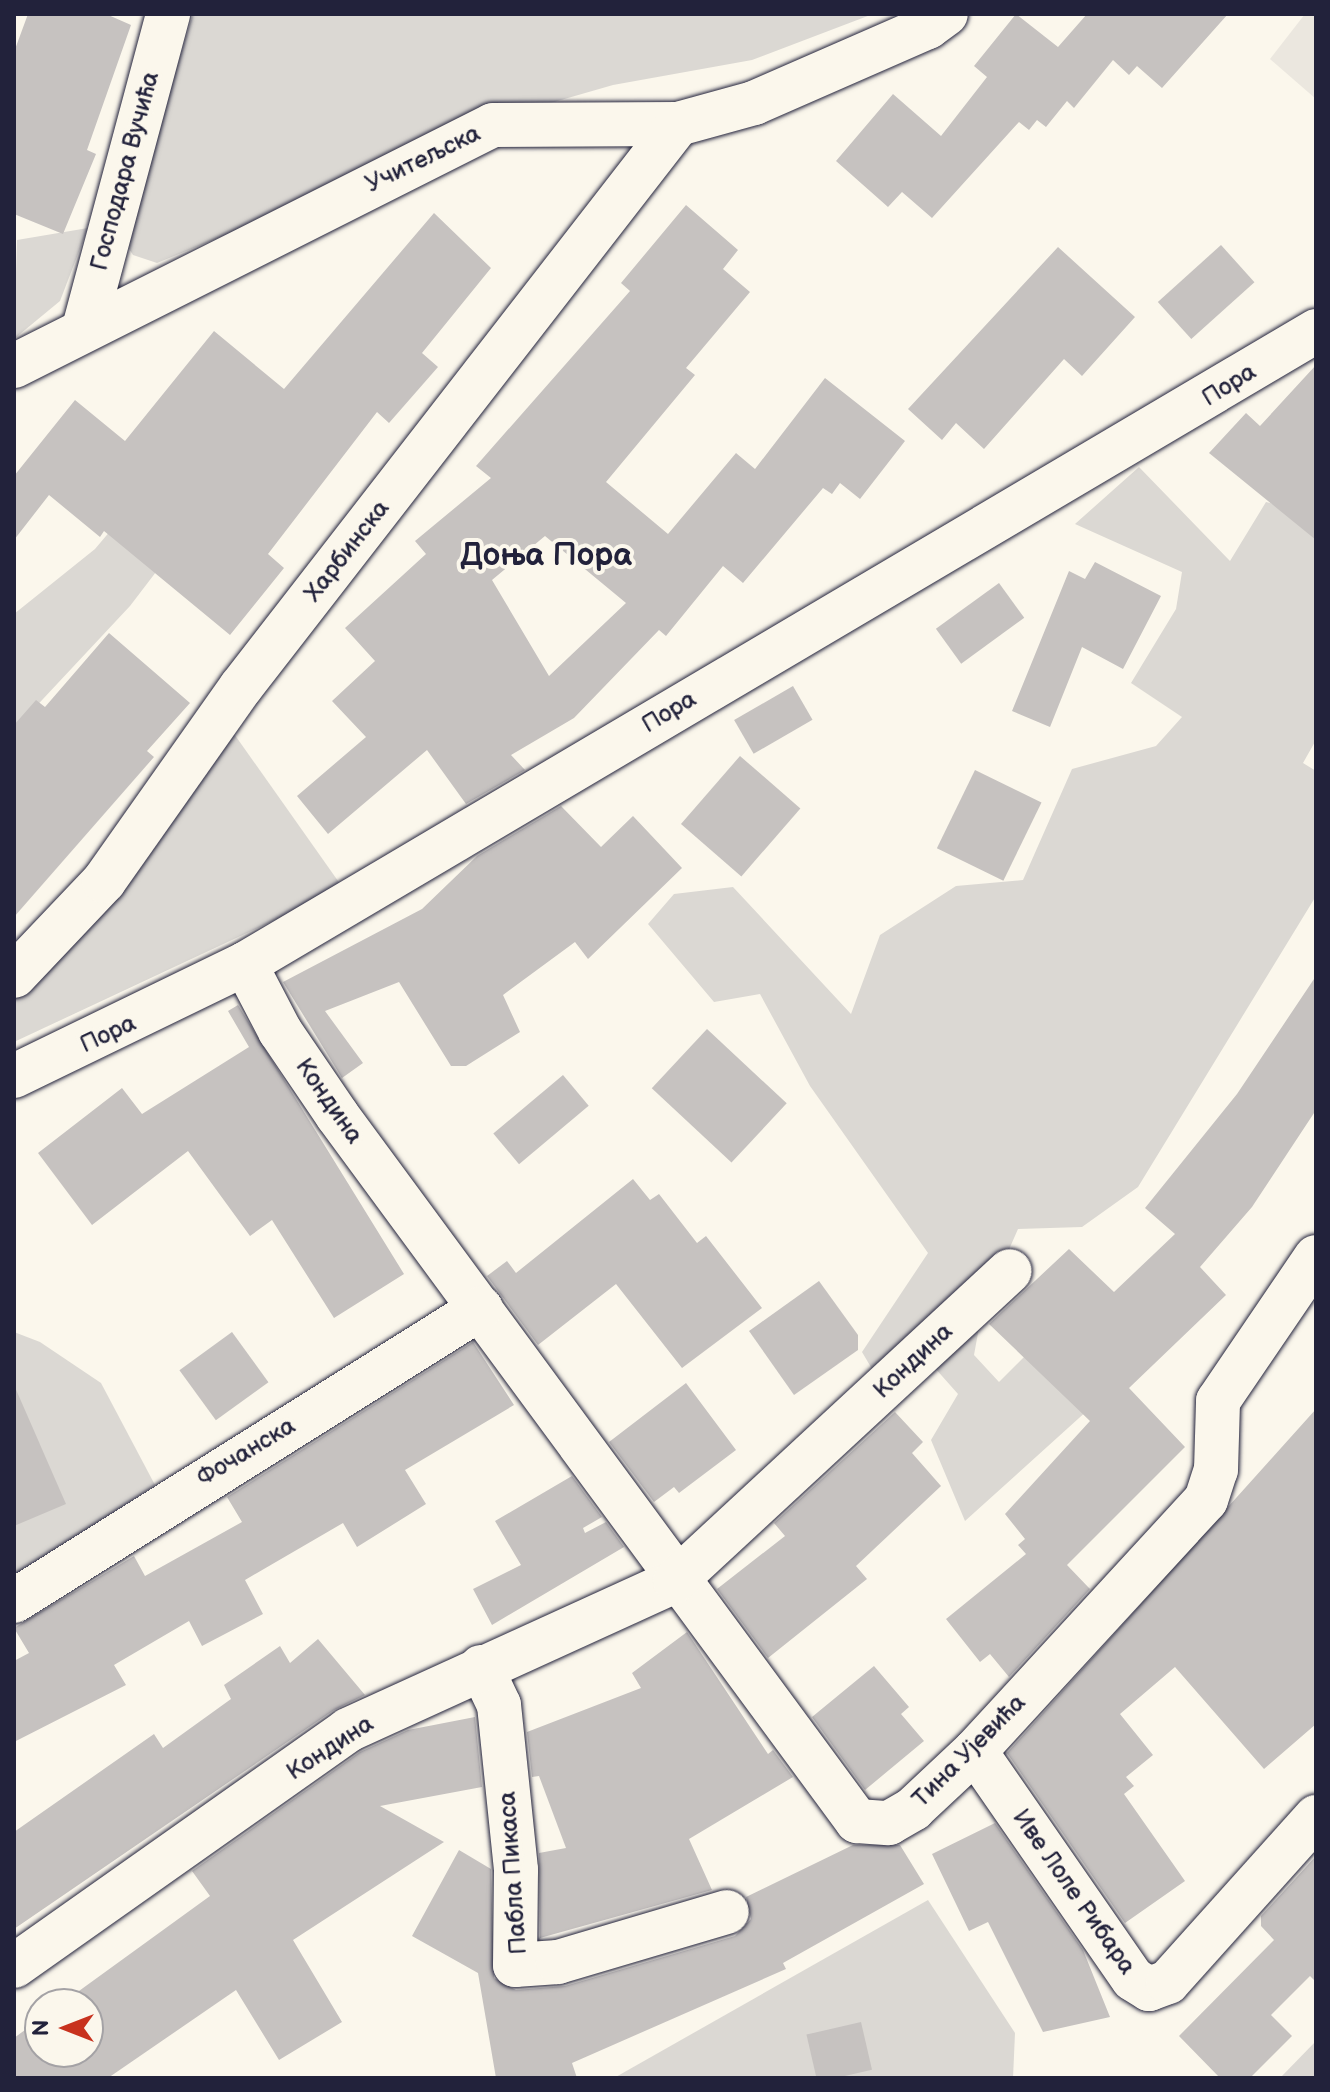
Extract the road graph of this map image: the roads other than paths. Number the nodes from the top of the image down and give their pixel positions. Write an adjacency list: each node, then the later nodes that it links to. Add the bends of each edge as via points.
1 (168, 14): 4 (street, Господара Вучића)
2 (935, 18): 3 (street, Учитељска, via 754,103)
3 (678, 124): 4 (street, Учитељска, via 493,125); 8 (street, Харбинска, via 241,687 114,869)
4 (84, 328): 6 (street, Учитељска)
5 (1310, 343): 7 (street, Пора)
6 (14, 366)
7 (245, 964): 9 (street, Пора); 12 (street, Кондина, via 337,1115)
8 (14, 976)
9 (14, 1076)
10 (1316, 1257): 16 (street, Тина Ујевића, via 1218,1401 1216,1470 1206,1500)
11 (1010, 1271): 13 (street, Кондина)
12 (481, 1308): 13 (street, Кондина); 14 (street, Фочанска)
13 (675, 1581): 15 (street, Кондина); 16 (street, Тина Ујевића, via 857,1821 889,1823)
14 (14, 1601)
15 (481, 1667): 18 (street, Пабла Пикаса, via 499,1705 516,1870 515,1965 558,1962); 19 (street, Кондина, via 348,1730)
16 (975, 1751): 17 (street, Иве Лоле Рибара, via 1133,1979 1149,1989 1168,1982)
17 (1316, 1817)
18 (727, 1912)
19 (14, 1966)

